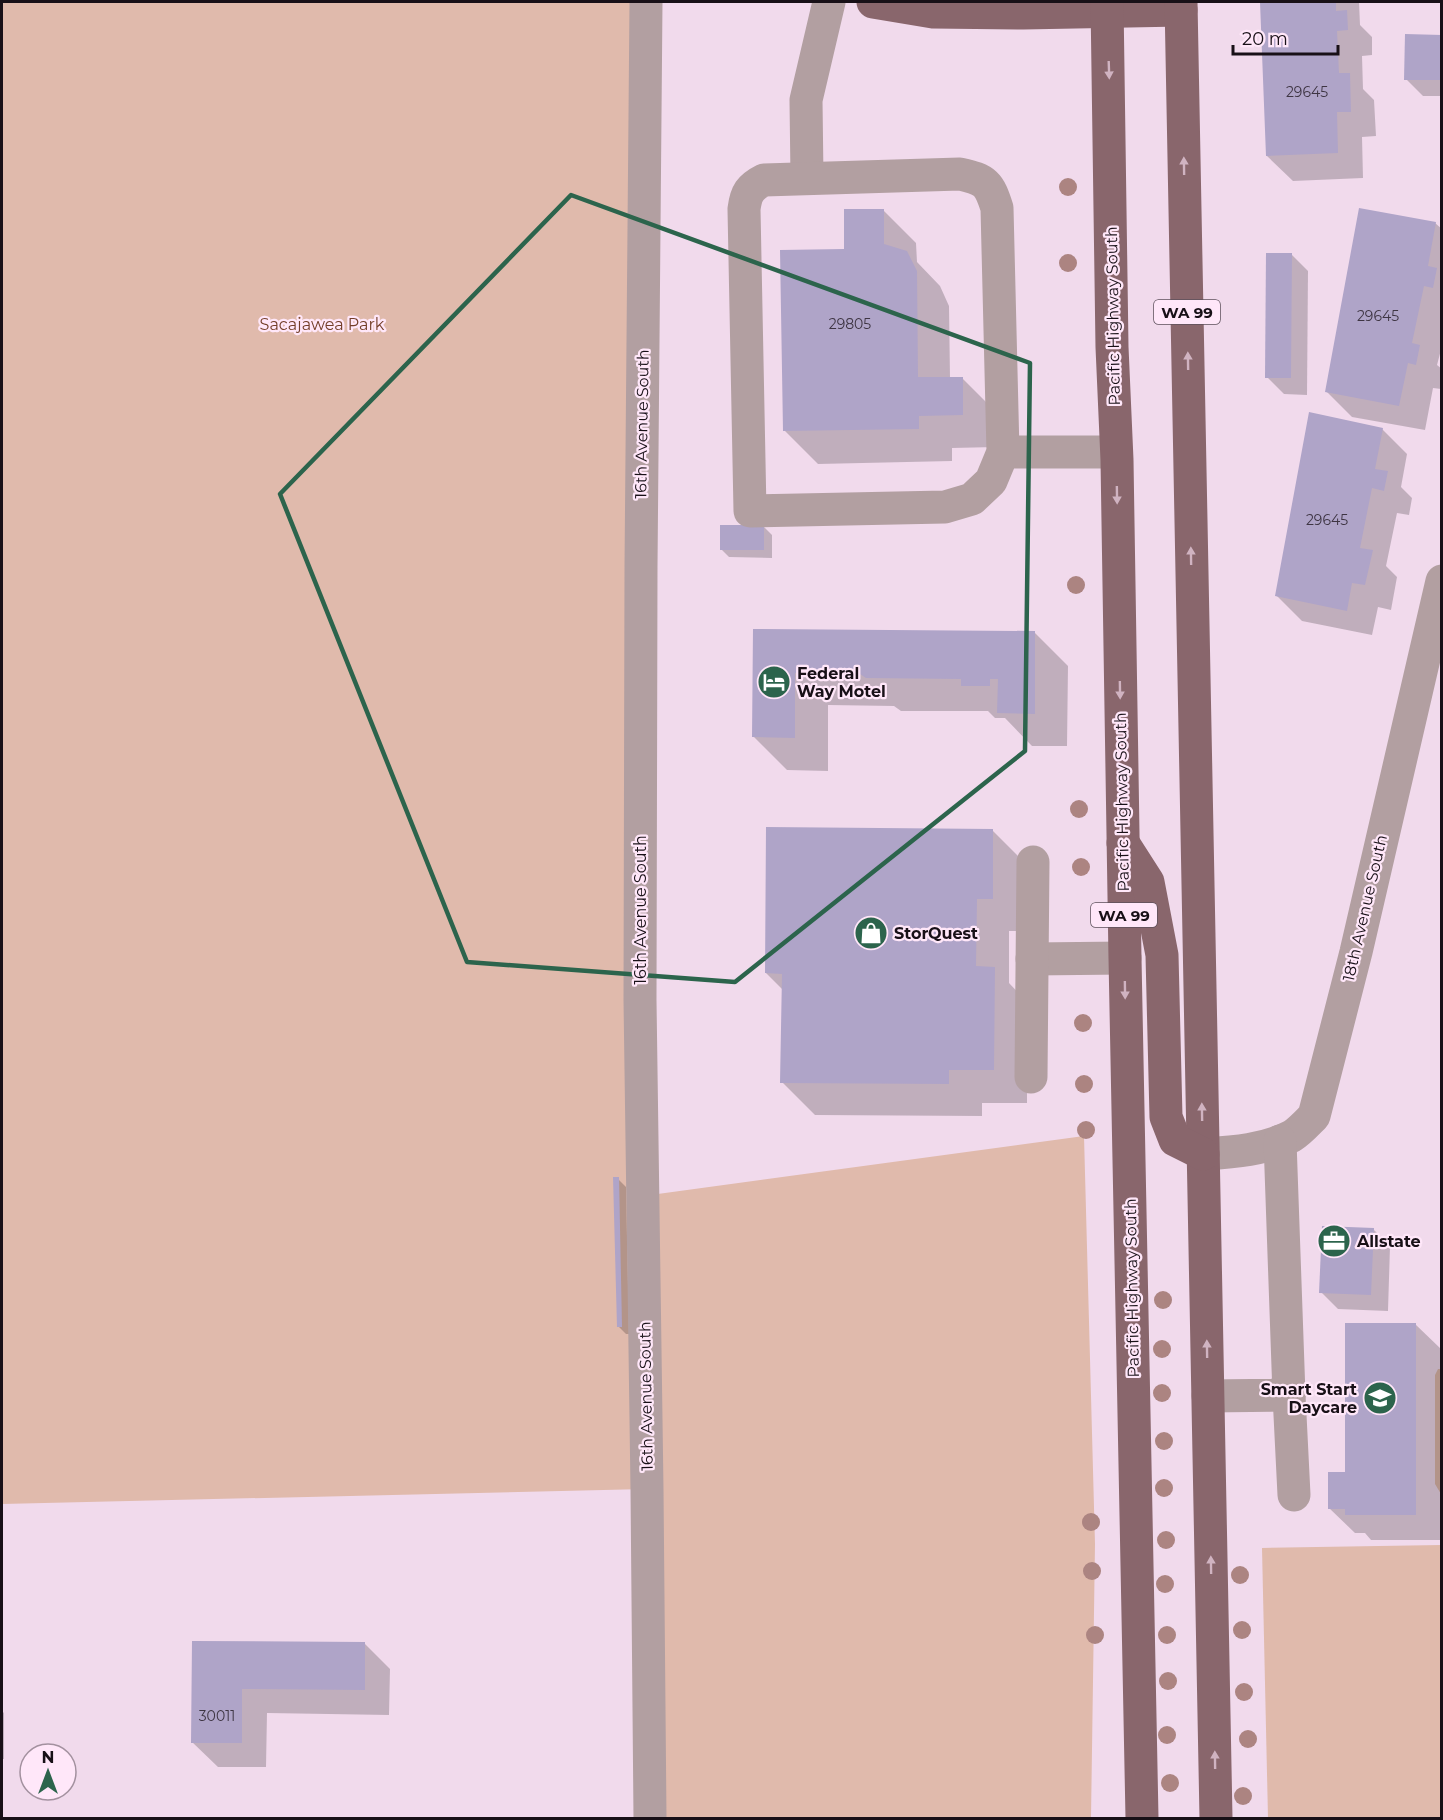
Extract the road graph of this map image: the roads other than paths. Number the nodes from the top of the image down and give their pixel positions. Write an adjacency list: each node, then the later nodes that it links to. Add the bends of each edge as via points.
1 (646, 2): 21 (street, 16th Avenue South, via 640,999)
2 (829, 2): 6 (street, via 806,100)
3 (873, 2): 4 (main road, via 933,12 1023,14)
4 (1108, 6): 5 (main road); 8 (main road, Pacific Highway South / WA 99, one-way to 8)
5 (1181, 6): 17 (main road, WA 99, one-way to 5)
6 (807, 178): 7 (street, via 960,174 980,178 991,191 997,208); 7 (street, via 764,180 746,194 750,511 945,507 972,499 991,481)
7 (1003, 452): 8 (street)
8 (1116, 452): 11 (main road, Pacific Highway South / WA 99, one-way to 11)
9 (1442, 580): 10 (street, 18th Avenue South)
10 (1437, 621): 16 (street, 18th Avenue South, via 1314,1116 1294,1135)
11 (1123, 843): 13 (main road, Pacific Highway South / WA 99); 17 (main road, via 1148,882 1162,955 1166,1117 1175,1140)
12 (1033, 862): 14 (street)
13 (1125, 958): 14 (street); 22 (main road, Pacific Highway South / WA 99, one-way to 22)
14 (1032, 959): 15 (street)
15 (1031, 1077)
16 (1280, 1141): 17 (street, 18th Avenue South, via 1249,1150); 18 (street)
17 (1203, 1154): 19 (main road, WA 99, one-way to 17)
18 (1289, 1395): 19 (street); 20 (street)
19 (1208, 1396): 23 (main road, WA 99, one-way to 19)
20 (1294, 1495)
21 (650, 1818)
22 (1142, 1818)
23 (1216, 1818)

